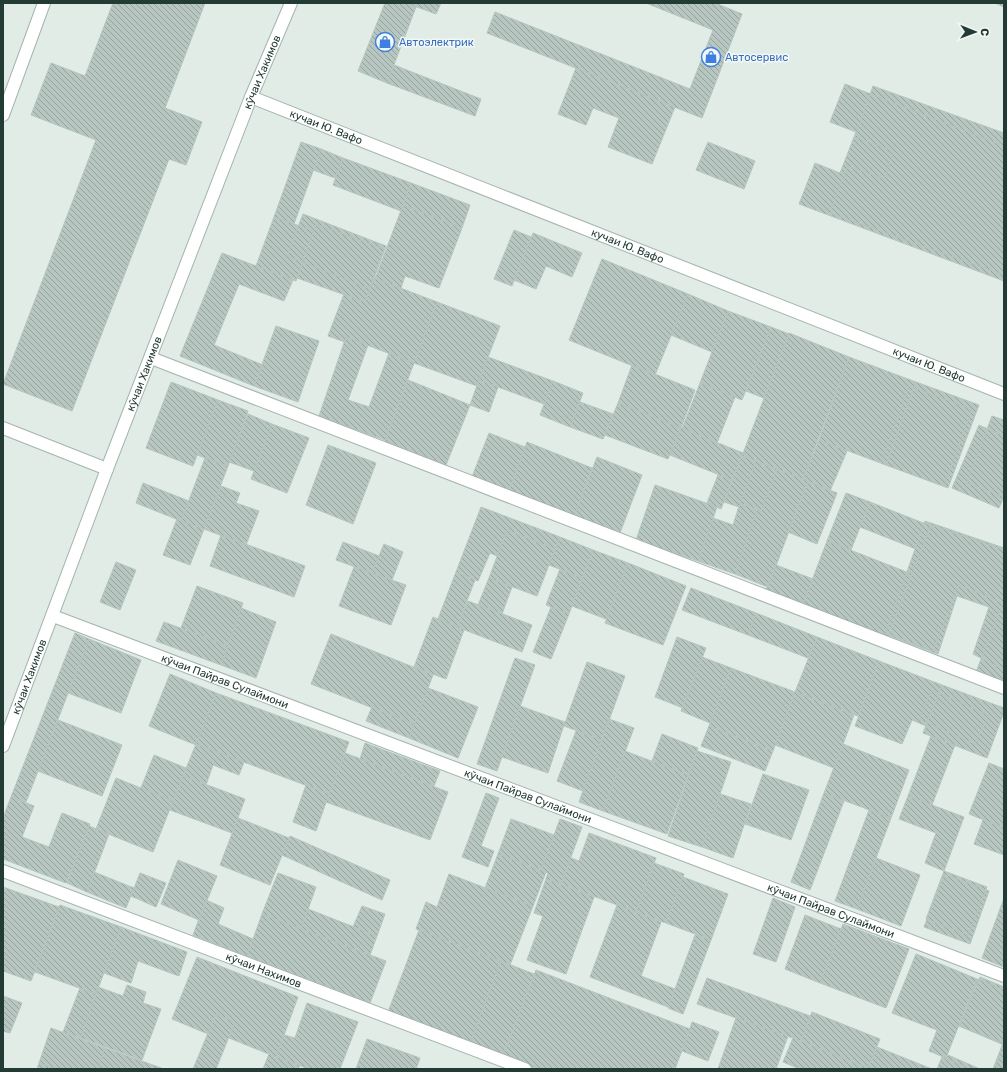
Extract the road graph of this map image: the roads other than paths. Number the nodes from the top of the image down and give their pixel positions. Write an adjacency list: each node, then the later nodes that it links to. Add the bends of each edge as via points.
1 (44, 3): 4 (street)
2 (291, 3): 3 (street, кӯчаи Хакимов)
3 (251, 97): 5 (street, кӯчаи Хакимов); 6 (street, кучаи Ю. Вафо)
4 (3, 115)
5 (151, 358): 8 (street, кӯчаи Хакимов); 10 (street)
6 (1004, 394)
7 (3, 428): 8 (street)
8 (107, 469): 9 (street, кӯчаи Хакимов)
9 (53, 616): 11 (street, кӯчаи Хакимов); 13 (street, кӯчаи Пайрав Сулаймони)
10 (1004, 688)
11 (3, 746)
12 (3, 871): 14 (street, кӯчаи Нахимов)
13 (1004, 976)
14 (525, 1069)

